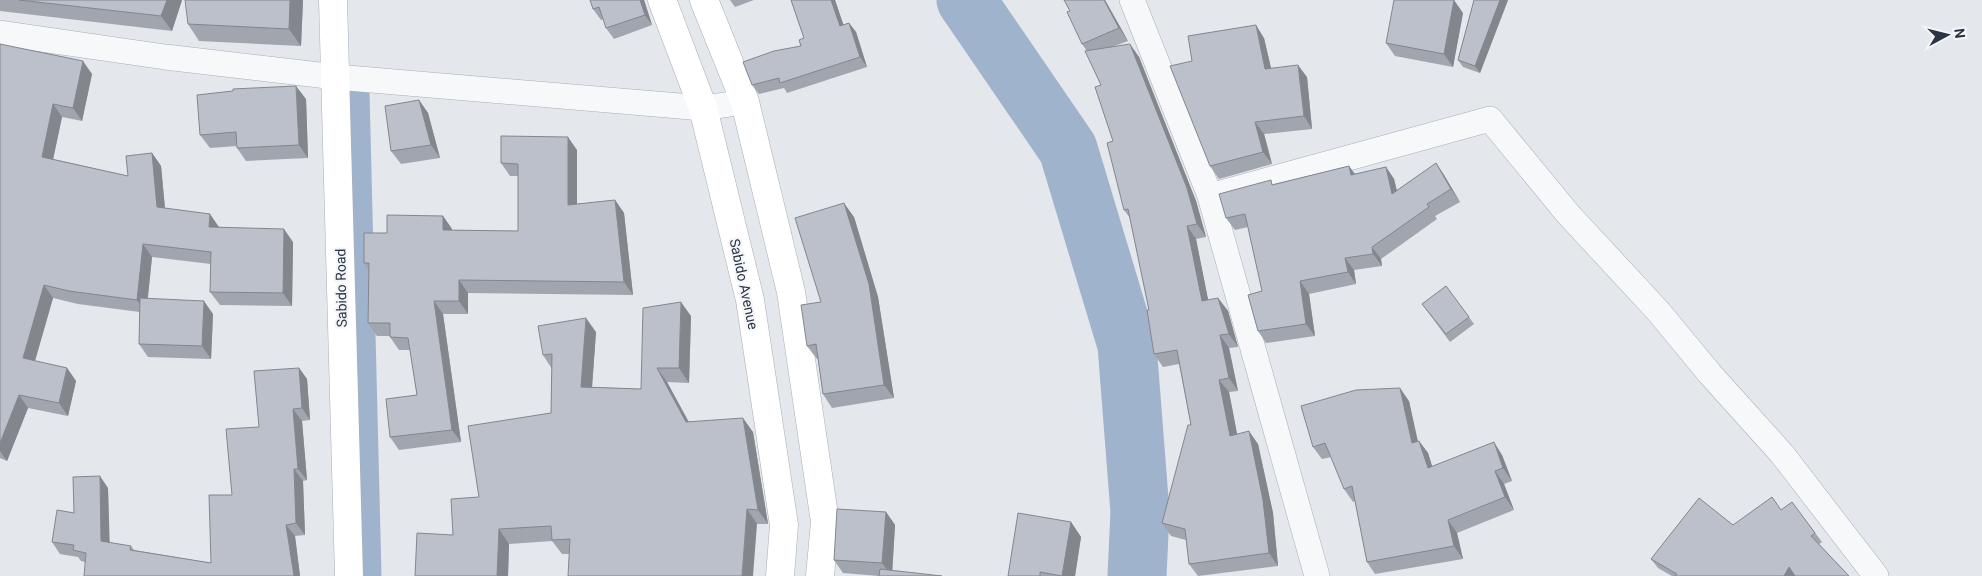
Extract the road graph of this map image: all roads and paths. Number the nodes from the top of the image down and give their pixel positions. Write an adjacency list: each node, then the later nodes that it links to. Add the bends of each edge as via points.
1 (333, 0): 6 (street, Sabido Road)
2 (662, 0): 8 (street, Sabido Avenue)
3 (704, 0): 7 (street)
4 (1132, 0): 9 (street)
5 (0, 33): 6 (street)
6 (336, 77): 8 (street); 14 (street, Sabido Road)
7 (745, 102): 8 (street); 10 (street)
8 (703, 108): 11 (street, Sabido Avenue)
9 (1210, 196): 17 (street); 18 (street, via 1490,119 1568,214 1658,311 1782,454)
10 (791, 292): 11 (street); 12 (street)
11 (750, 300): 13 (street, Sabido Avenue)
12 (825, 522): 13 (street); 16 (street)
13 (784, 525): 15 (street, Sabido Avenue)
14 (349, 576)
15 (780, 576)
16 (820, 576)
17 (1317, 576)
18 (1876, 576)

